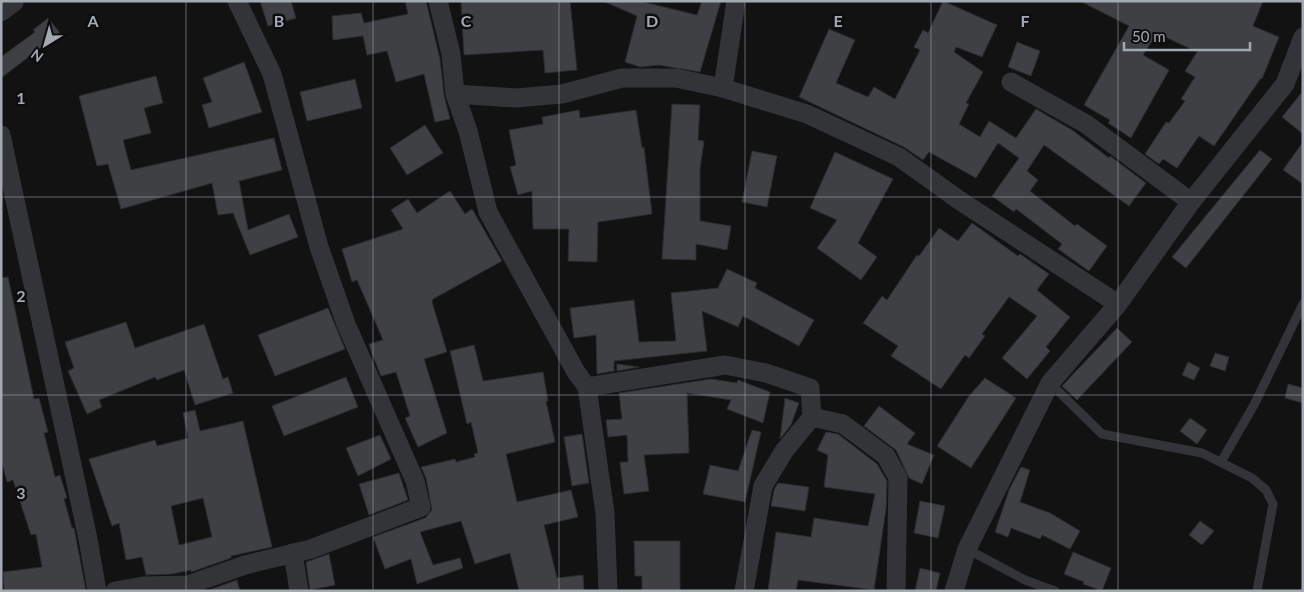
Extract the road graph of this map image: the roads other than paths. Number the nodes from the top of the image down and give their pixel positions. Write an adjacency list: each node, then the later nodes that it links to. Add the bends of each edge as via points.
1 (13, 1): 5 (street)
2 (237, 1): 19 (street, via 272,74 320,247 346,324 415,482 421,507)
3 (438, 1): 9 (street, via 451,54)
4 (736, 1): 8 (street)
5 (1, 10)
6 (1303, 37): 11 (street, via 1285,84)
7 (1011, 82): 11 (street, via 1086,124)
8 (723, 88): 9 (street, via 676,78 622,78 562,94 516,98); 12 (street, via 807,114 899,157)
9 (455, 94): 15 (street, via 468,131 488,212)
10 (1, 135): 20 (street)
11 (1191, 202): 12 (street)
12 (1118, 304): 14 (street)
13 (1302, 310): 17 (lane)
14 (1050, 383): 17 (lane, via 1102,434 1202,453); 18 (street)
15 (587, 387): 16 (street, via 725,365 766,373 810,388); 23 (street, via 605,513)
16 (812, 417): 24 (street, via 784,451 763,486); 25 (street, via 843,424 886,456 898,478)
17 (1221, 462): 28 (lane, via 1252,478 1266,490 1273,504)
18 (967, 549): 26 (street); 27 (lane, via 1025,580)
19 (293, 554): 21 (street, via 245,565 188,585 143,586); 22 (street)
20 (97, 591)
21 (114, 591)
22 (299, 591)
23 (608, 591)
24 (744, 591)
25 (896, 591)
26 (954, 591)
27 (1055, 591)
28 (1257, 591)

